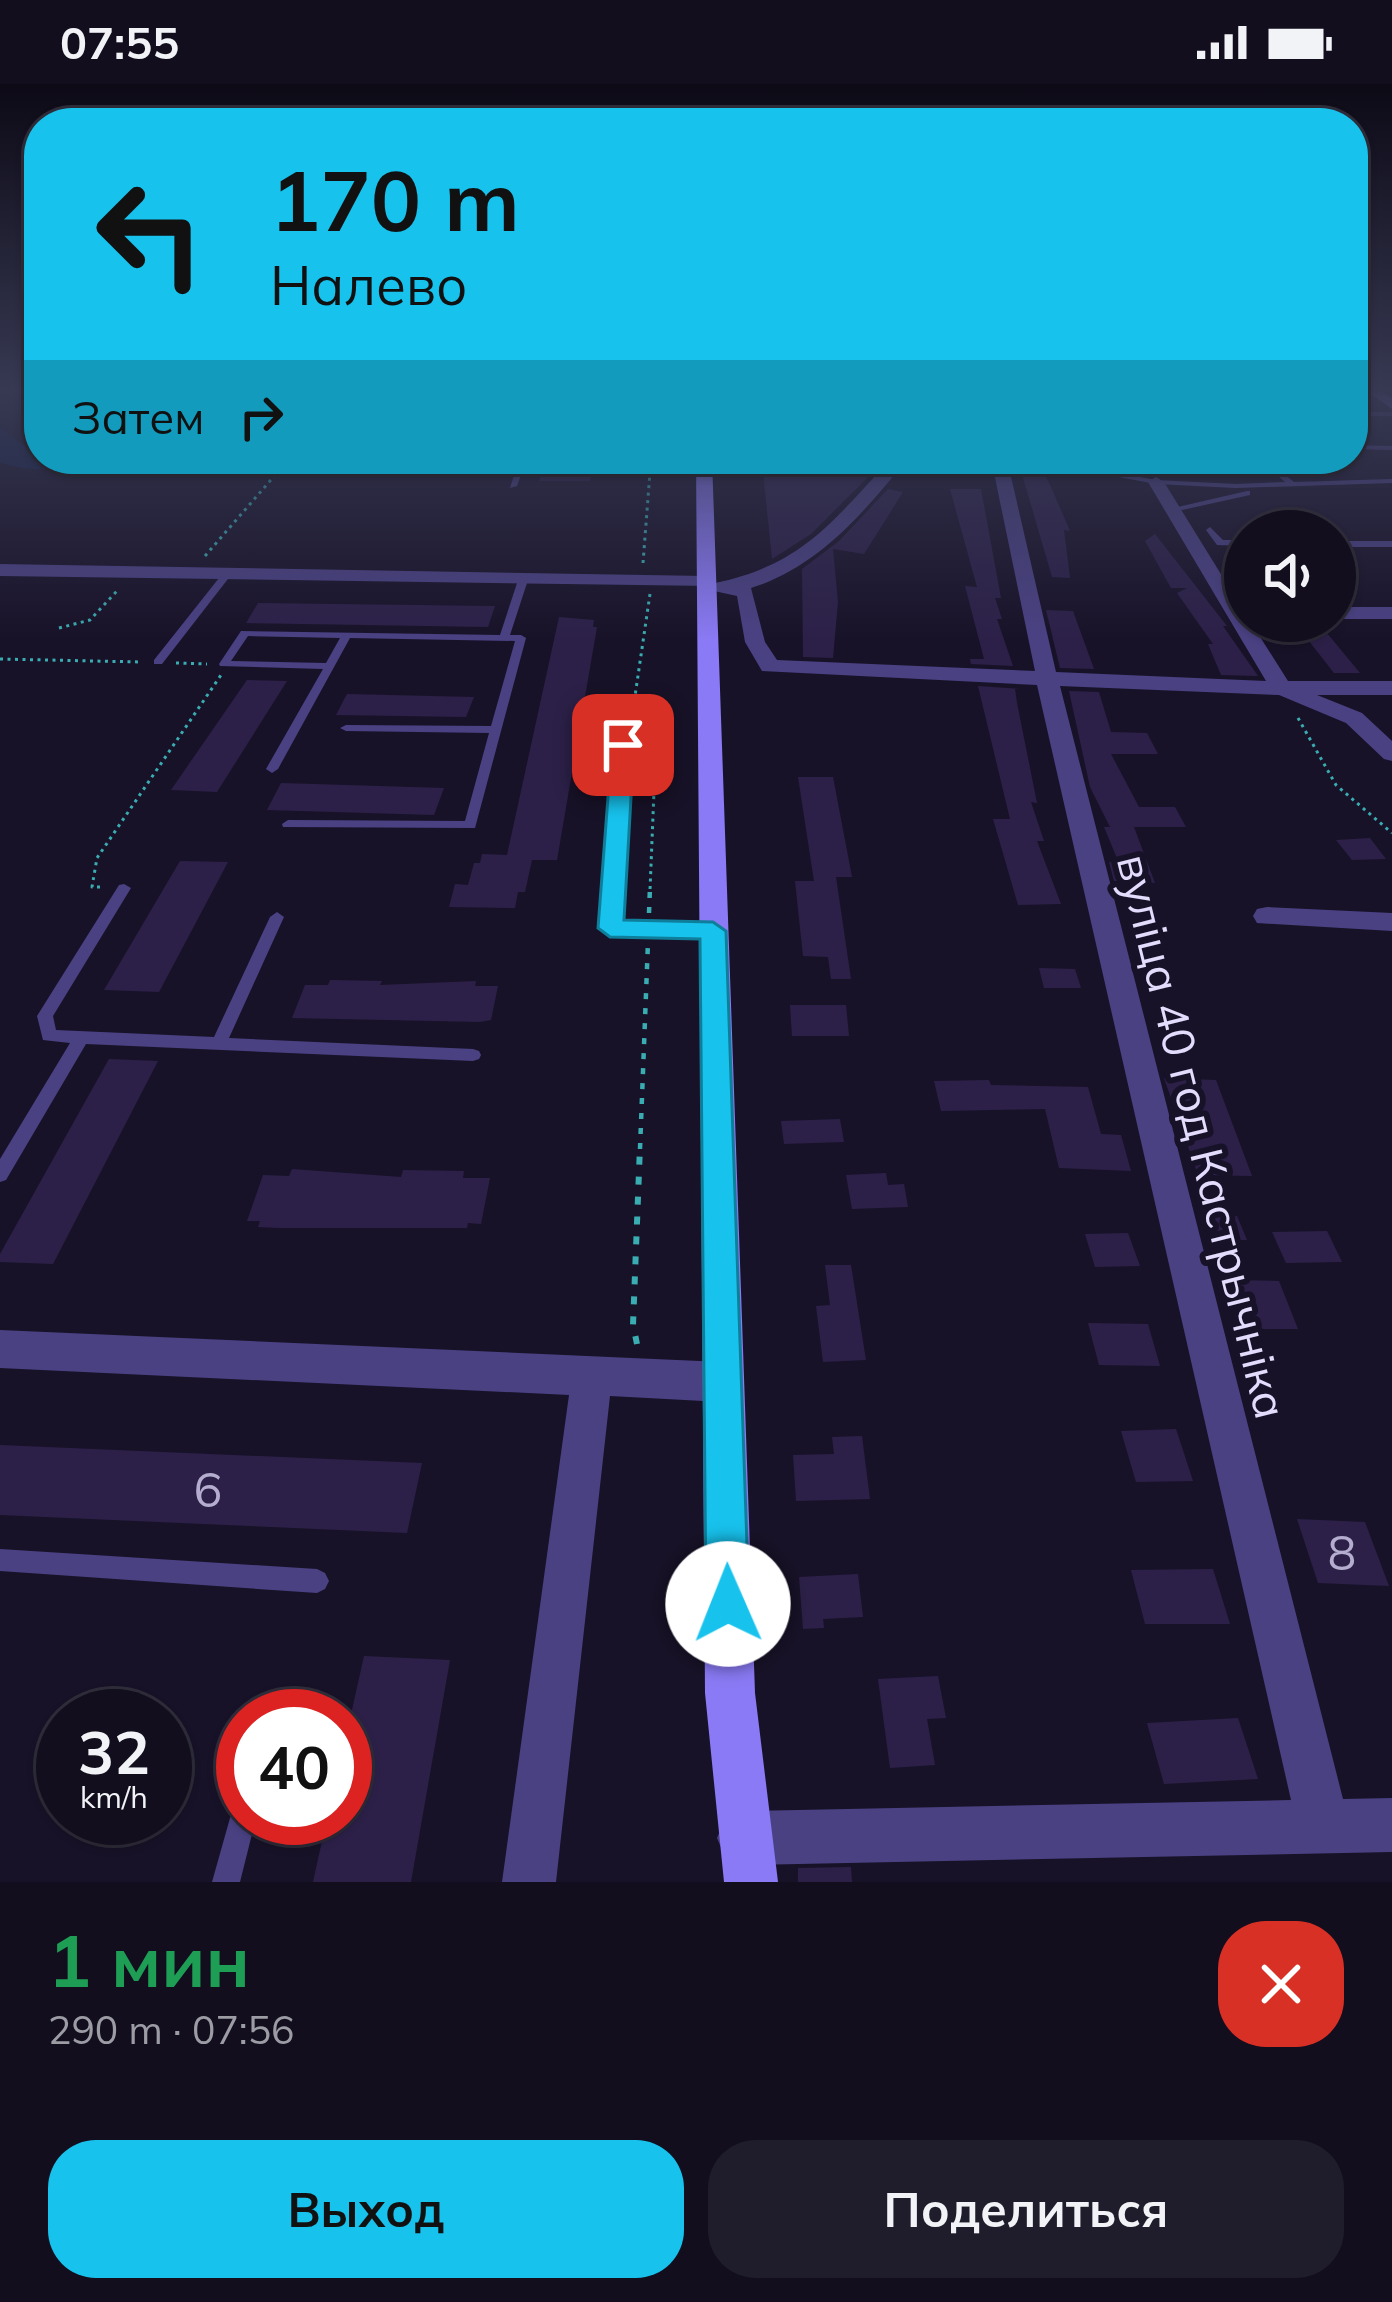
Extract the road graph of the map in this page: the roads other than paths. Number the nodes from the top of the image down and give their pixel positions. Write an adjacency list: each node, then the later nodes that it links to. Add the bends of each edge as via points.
1 (517, 474): 10 (lane)
2 (706, 474): 19 (street)
3 (886, 474): 19 (street, via 782,574)
4 (1002, 474): 28 (street, вуліца 40 год Кастрычніка)
5 (1113, 474): 8 (lane)
6 (1281, 474): 9 (lane)
7 (1392, 481): 9 (lane)
8 (1156, 482): 9 (lane); 11 (street)
9 (1291, 484): 11 (lane)
10 (513, 486)
11 (1173, 509): 20 (street)
12 (1210, 530): 13 (lane)
13 (1224, 543)
14 (1356, 544): 15 (lane)
15 (1392, 544)
16 (0, 570): 17 (street)
17 (226, 575): 18 (street); 26 (lane)
18 (523, 580): 19 (street); 24 (lane)
19 (717, 586): 28 (street, via 746,594 754,642 770,666); 41 (street)
20 (1224, 587)
21 (1356, 613): 22 (street)
22 (1392, 613)
23 (347, 635): 24 (lane); 27 (lane); 27 (lane, via 245,633 224,664)
24 (505, 638): 32 (lane, via 521,638)
25 (1256, 642): 29 (street)
26 (158, 662)
27 (330, 666): 35 (lane)
28 (1047, 679): 29 (street); 51 (street, вуліца 40 год Кастрычніка)
29 (1280, 687): 30 (street); 34 (street, via 1354,718)
30 (1392, 688)
31 (346, 728): 32 (lane)
32 (496, 730): 36 (lane, via 470,826)
33 (623, 745): 41 (lane, via 610,928)
34 (1392, 754)
35 (272, 769)
36 (288, 824)
37 (124, 888): 42 (lane, via 45,1016 50,1036)
38 (1267, 916): 40 (street)
39 (277, 917): 43 (lane)
40 (1392, 922)
41 (713, 931): 48 (street)
42 (82, 1037): 43 (lane); 45 (lane)
43 (219, 1043): 44 (lane)
44 (473, 1054)
45 (0, 1175)
46 (0, 1349): 47 (street)
47 (592, 1377): 48 (street); 56 (street)
48 (722, 1382): 54 (street, via 730,1694)
49 (0, 1560): 50 (lane)
50 (317, 1581)
51 (1323, 1825): 52 (street); 54 (street)
52 (1392, 1825)
53 (236, 1845): 55 (lane)
54 (747, 1860)
55 (226, 1882)
56 (529, 1882)

